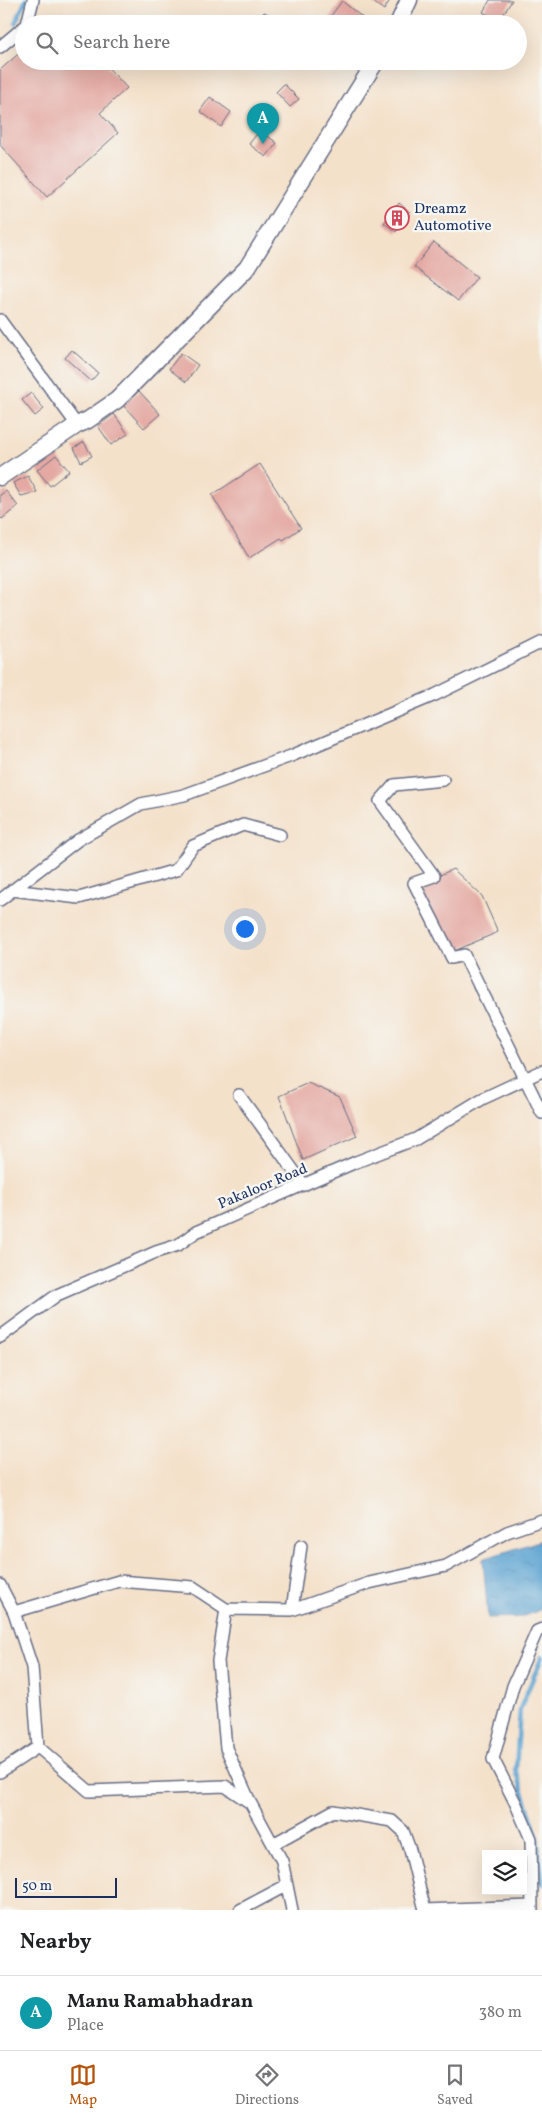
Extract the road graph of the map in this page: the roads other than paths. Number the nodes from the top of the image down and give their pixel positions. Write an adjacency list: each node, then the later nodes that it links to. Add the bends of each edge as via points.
1 (33, 0): 3 (street)
2 (409, 0): 4 (main road)
3 (29, 15)
4 (402, 15)
5 (15, 34): 6 (street)
6 (0, 47)
7 (370, 70): 9 (main road, via 247,268 117,400)
8 (0, 320): 9 (street)
9 (77, 425): 10 (main road)
10 (0, 478)
11 (542, 642): 14 (street, via 435,695 291,756 184,795 140,804 78,840)
12 (443, 780): 17 (street, via 394,786 380,800 434,876 414,884 452,958 464,955)
13 (280, 835): 14 (street, via 243,825 193,846 176,870 79,898)
14 (12, 890): 15 (street)
15 (0, 900)
16 (542, 1071): 17 (street, Pakaloor Road)
17 (524, 1079): 19 (street); 20 (street, Pakaloor Road, via 482,1099 416,1139)
18 (239, 1095): 20 (street)
19 (542, 1113)
20 (304, 1185): 21 (street, Pakaloor Road, via 196,1232 178,1245 57,1296)
21 (0, 1337)
22 (542, 1520): 26 (street, via 507,1532 446,1566 369,1583)
23 (301, 1546): 26 (street)
24 (0, 1585): 27 (street)
25 (226, 1609): 26 (street); 27 (street, via 193,1587 119,1581); 31 (street, via 218,1661 226,1748)
26 (292, 1610)
27 (14, 1612): 29 (street, via 32,1667)
28 (542, 1629): 34 (street, via 538,1631 513,1686 493,1759 531,1839)
29 (38, 1748): 30 (street); 31 (street, via 90,1790 225,1786)
30 (0, 1772)
31 (250, 1802): 32 (street)
32 (273, 1844): 33 (street, via 282,1861); 34 (street, via 333,1811 392,1821 403,1831 425,1910)
33 (287, 1885): 35 (street); 36 (street)
34 (532, 1908)
35 (240, 1910)
36 (292, 1910)

